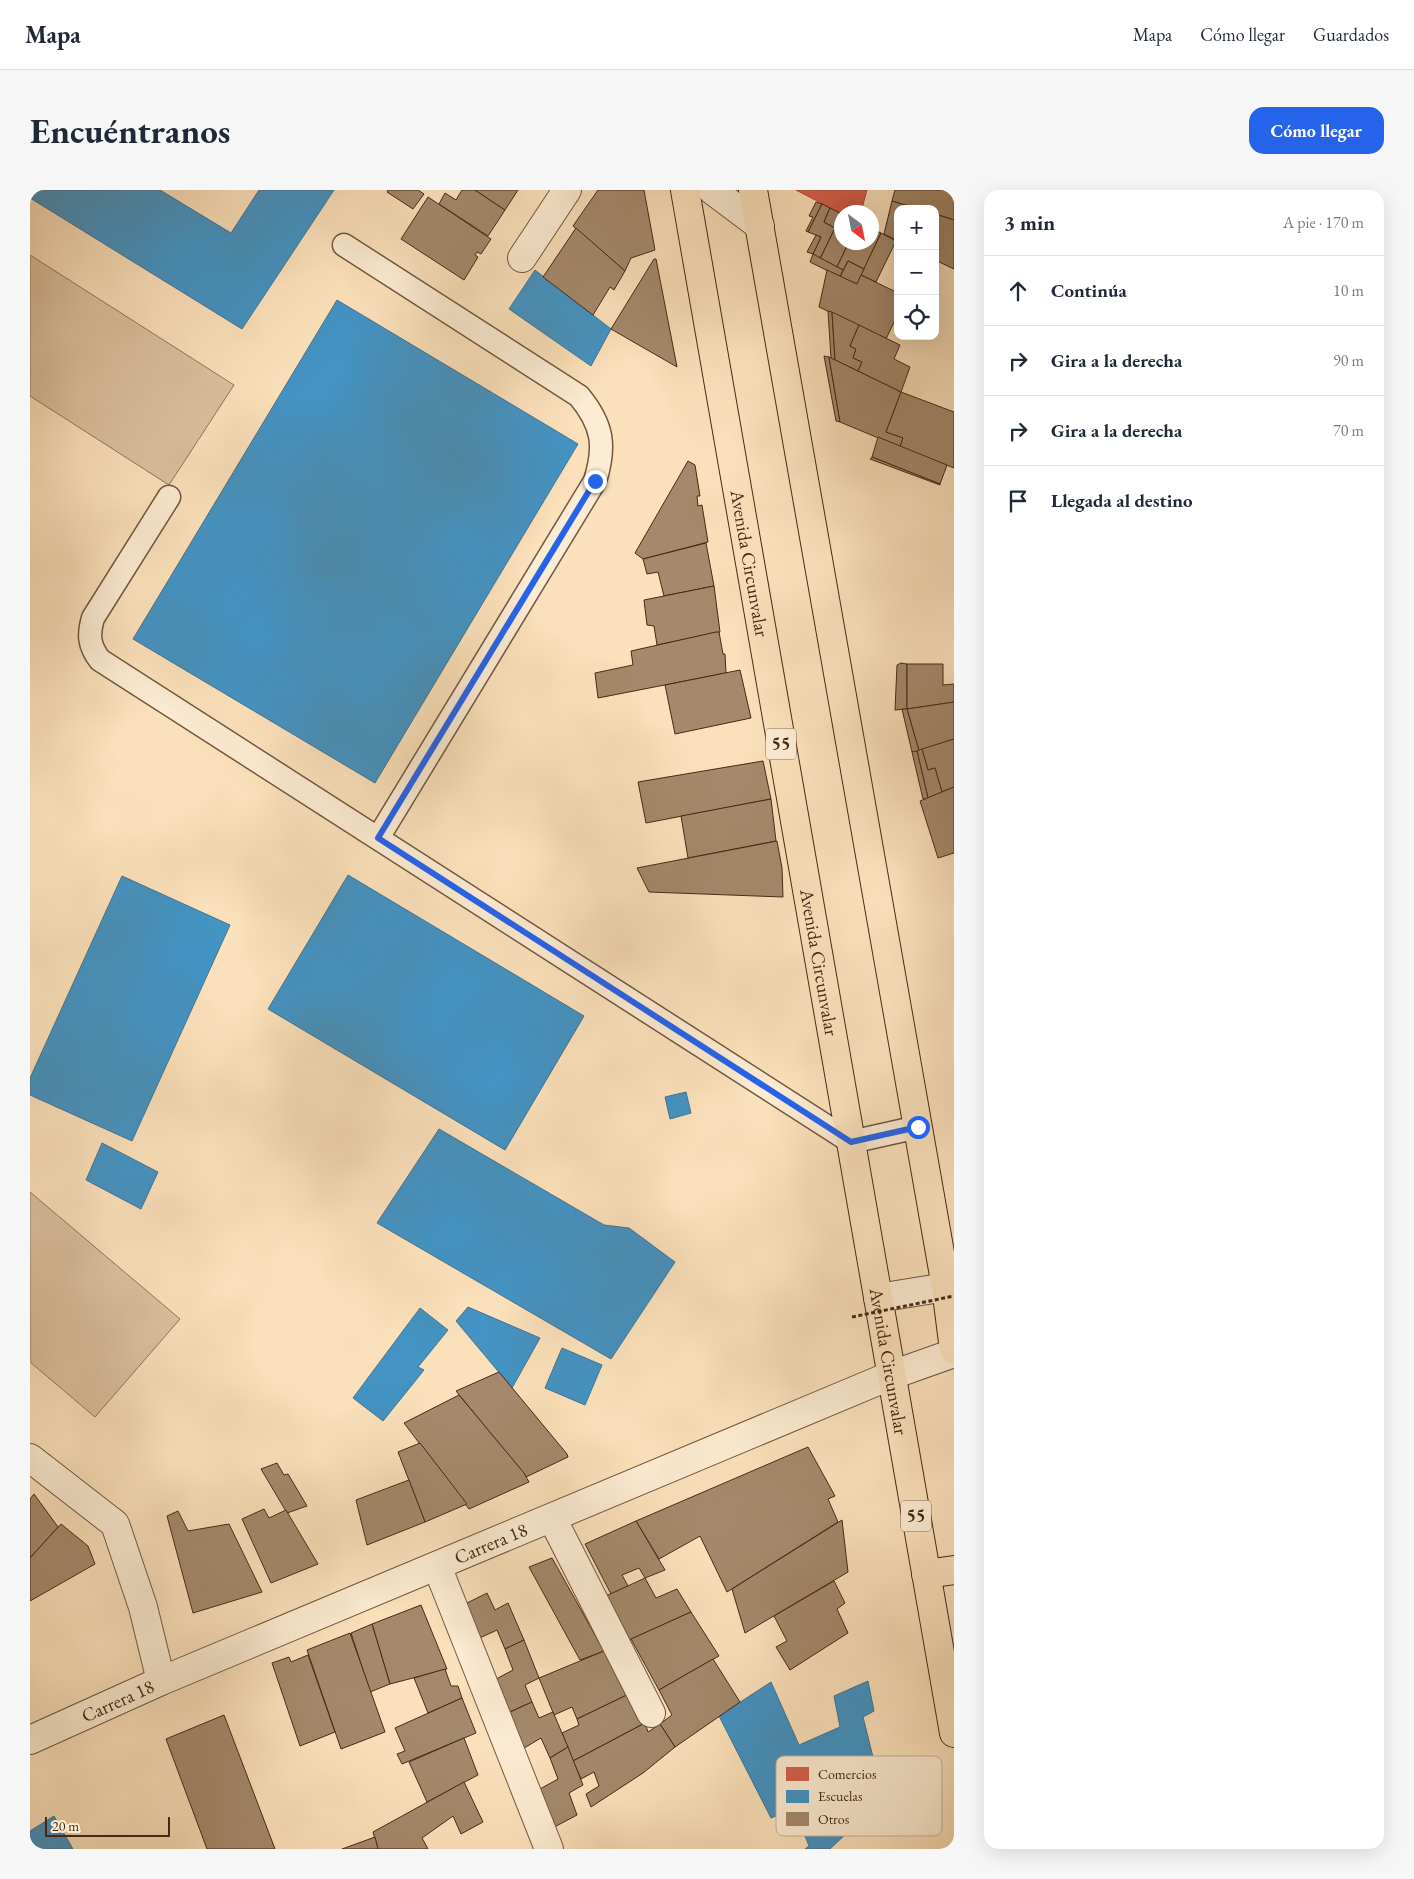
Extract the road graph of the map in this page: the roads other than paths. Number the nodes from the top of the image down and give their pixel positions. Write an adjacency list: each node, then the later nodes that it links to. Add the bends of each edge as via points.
1 (567, 190): 7 (street)
2 (685, 190): 11 (highway, Avenida Circunvalar / 55)
3 (712, 190): 5 (street)
4 (754, 190): 5 (highway)
5 (760, 226): 10 (highway)
6 (344, 245): 9 (lane, via 579,396 599,427 602,445 595,481)
7 (522, 258)
8 (169, 497): 9 (lane, via 93,618 88,633 93,650 100,660)
9 (378, 838): 11 (lane)
10 (918, 1127): 11 (lane); 12 (highway)
11 (851, 1142): 13 (highway, Avenida Circunvalar / 55)
12 (951, 1284): 13 (street); 14 (highway)
13 (878, 1298): 15 (highway, Avenida Circunvalar / 55)
14 (954, 1351): 15 (street, Carrera 18)
15 (892, 1375): 17 (street, Carrera 18); 20 (highway, Avenida Circunvalar / 55)
16 (30, 1458): 21 (street, via 115,1524 143,1607)
17 (552, 1518): 18 (street, Carrera 18); 22 (street)
18 (437, 1566): 21 (street, Carrera 18); 25 (street)
19 (954, 1570): 20 (highway)
20 (926, 1574): 23 (highway, Avenida Circunvalar / 55)
21 (161, 1681): 24 (street, Carrera 18)
22 (651, 1713)
23 (954, 1734)
24 (30, 1740)
25 (549, 1849)

